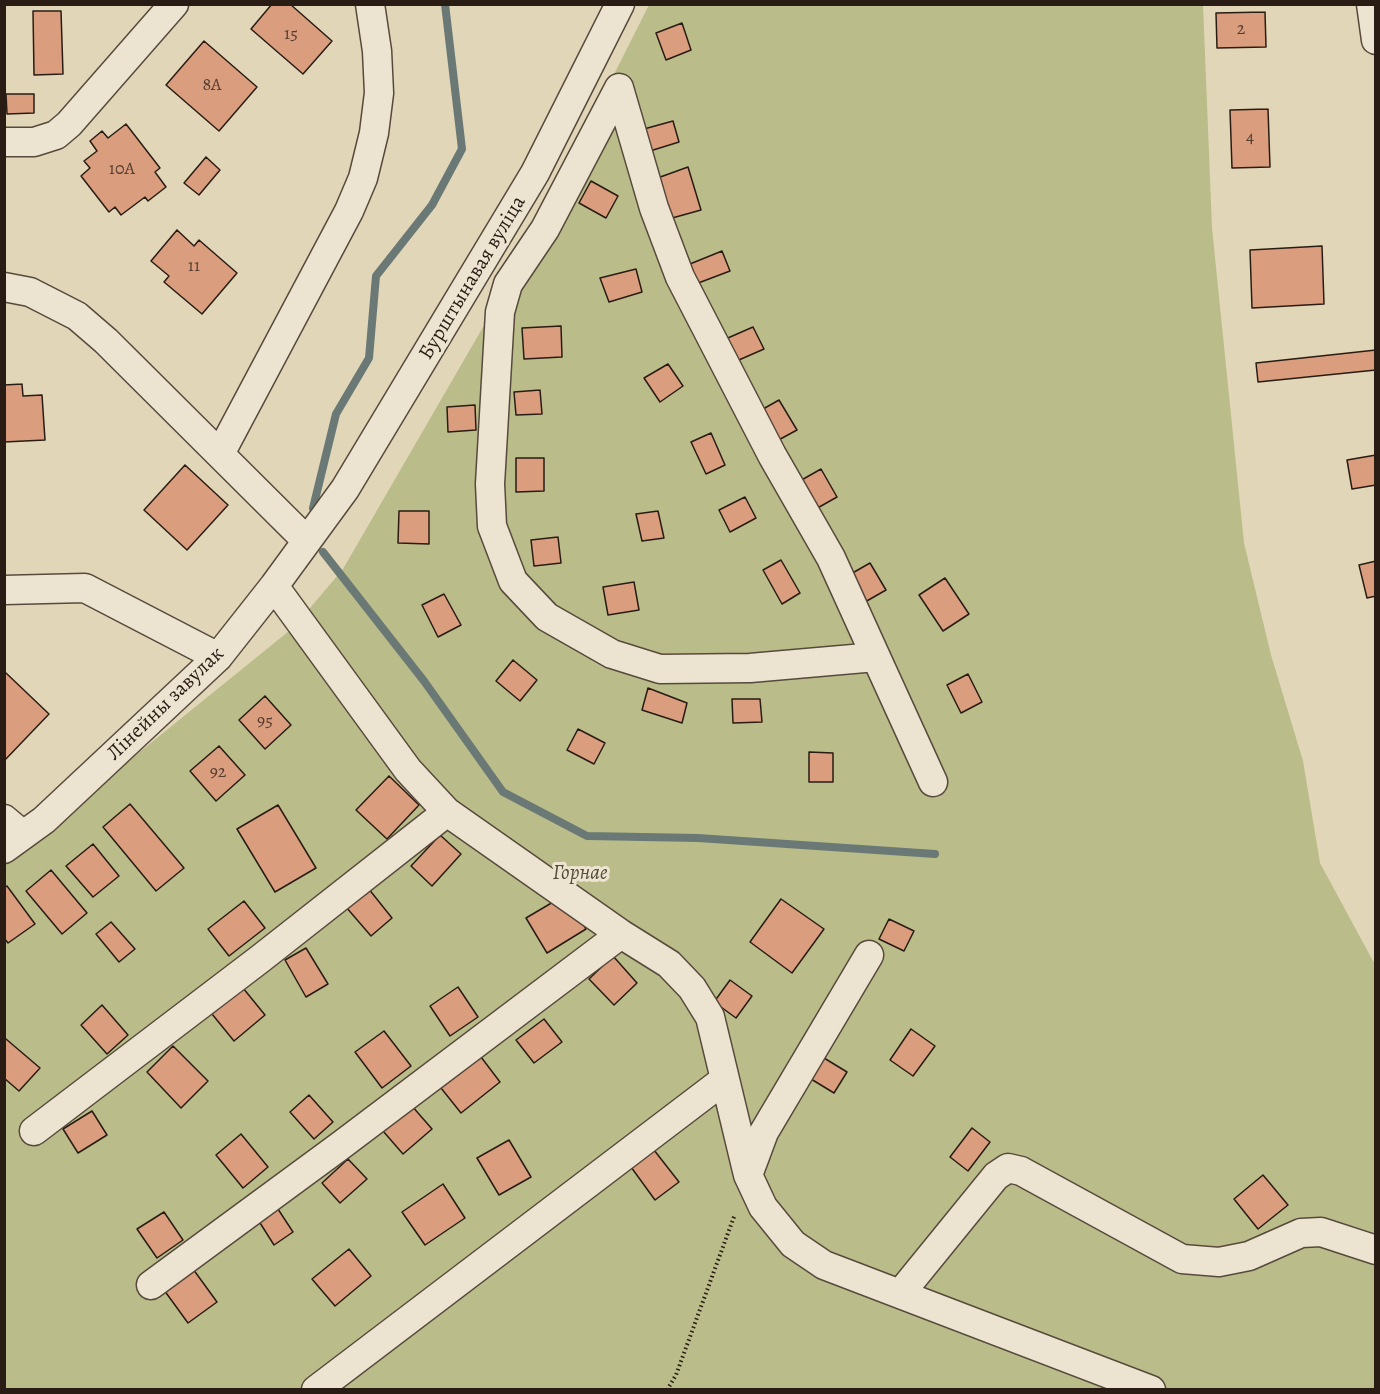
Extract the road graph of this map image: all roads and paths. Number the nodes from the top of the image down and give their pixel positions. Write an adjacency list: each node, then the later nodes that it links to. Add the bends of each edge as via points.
1 (174, 4): 8 (street, via 56,135 34,142)
2 (370, 4): 10 (street, via 379,93 363,178)
3 (620, 4): 6 (street, Бурштынавая вуліца)
4 (1371, 4): 5 (street)
5 (1376, 40)
6 (600, 47): 7 (street); 11 (street, Бурштынавая вуліца, via 535,173 345,489)
7 (619, 88): 15 (street, via 654,208 680,277 772,455 831,558); 15 (street, via 545,229 508,284 500,312 490,484 492,526 513,581 547,617 612,654 660,669 750,668)
8 (4, 142)
9 (4, 287): 10 (street, via 30,292 76,316 106,340)
10 (220, 454): 11 (street)
11 (307, 541): 12 (street, Лінейны завулак)
12 (274, 586): 14 (street, Лінейны завулак); 17 (street, via 408,770)
13 (4, 590): 14 (street, via 85,588)
14 (218, 657): 18 (street, Лінейны завулак, via 44,820)
15 (876, 657): 16 (street)
16 (933, 782)
17 (447, 812): 19 (street); 22 (street)
18 (11, 834)
19 (621, 934): 21 (street, via 669,964 692,988 710,1017); 25 (street)
20 (869, 955): 23 (street, via 764,1132)
21 (724, 1080): 23 (street); 27 (street)
22 (34, 1131)
23 (748, 1175): 26 (street, via 763,1208 793,1244 824,1265); 28 (path, via 676,1375)
24 (1376, 1250): 26 (street, via 1321,1232 1301,1233 1249,1256 1219,1262 1182,1259 1021,1171 1008,1168 996,1176)
25 (151, 1285)
26 (900, 1294): 29 (street)
27 (316, 1389)
28 (667, 1389)
29 (1151, 1389)

